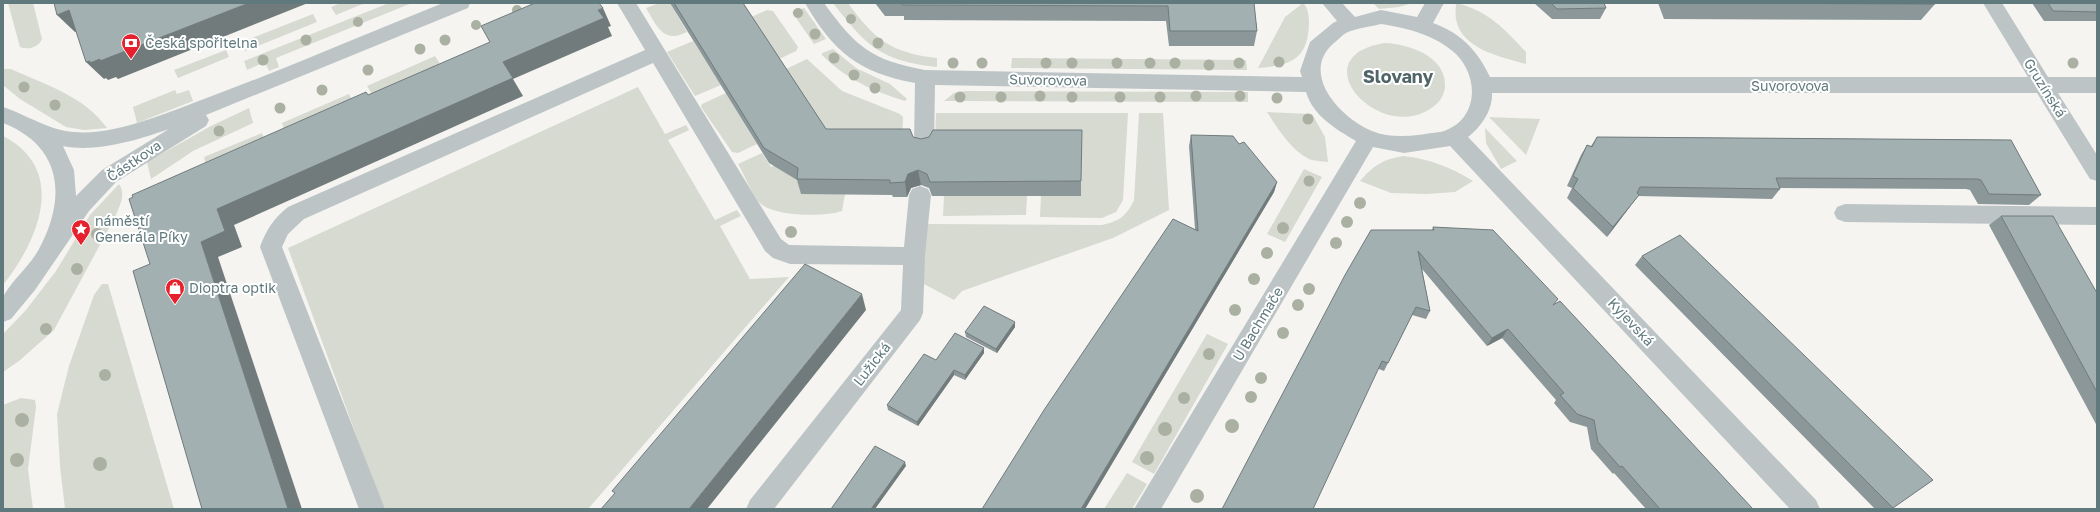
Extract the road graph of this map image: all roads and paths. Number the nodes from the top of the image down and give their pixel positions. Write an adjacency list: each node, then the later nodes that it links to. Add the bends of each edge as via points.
1 (461, 3): 15 (street, Částkova)
2 (626, 3): 9 (street)
3 (814, 3): 10 (street, Suvorovova, via 841,41 871,64 898,74)
4 (1331, 3): 7 (street)
5 (1435, 3): 8 (street)
6 (1992, 3): 13 (street, Gruzínská)
7 (1350, 23): 8 (street, via 1382,17); 11 (street, via 1331,32 1317,47 1310,65)
8 (1422, 24): 12 (street, via 1445,35 1463,49 1476,67)
9 (657, 53): 27 (street, via 773,245 781,252 790,255); 29 (street, via 296,212 276,233 271,247)
10 (925, 77): 11 (street, Suvorovova); 21 (street)
11 (1312, 85): 20 (street, via 1326,110 1344,126)
12 (1482, 85): 13 (street, Suvorovova); 19 (street, via 1482,100 1478,113 1468,126)
13 (2044, 86): 14 (street, Suvorovova); 22 (street, Gruzínská)
14 (2097, 86)
15 (242, 93): 18 (street, Částkova, via 151,127 96,140 65,139); 26 (street, Částkova, via 109,176 81,205)
16 (3, 100): 18 (street)
17 (3, 115): 18 (street, Částkova)
18 (35, 129): 26 (street, via 52,145 61,159 66,175 64,212)
19 (1454, 136): 20 (street, via 1428,145 1398,145); 32 (street, Kyjevská)
20 (1368, 138): 31 (street, U Bachmače)
21 (924, 145)
22 (2097, 173)
23 (920, 195): 27 (street, Lužická)
24 (1845, 213): 25 (street)
25 (2097, 216)
26 (48, 254): 28 (street)
27 (914, 256): 30 (street, Lužická, via 912,313)
28 (4, 311)
29 (372, 509)
30 (759, 509)
31 (1147, 509)
32 (1807, 509)

